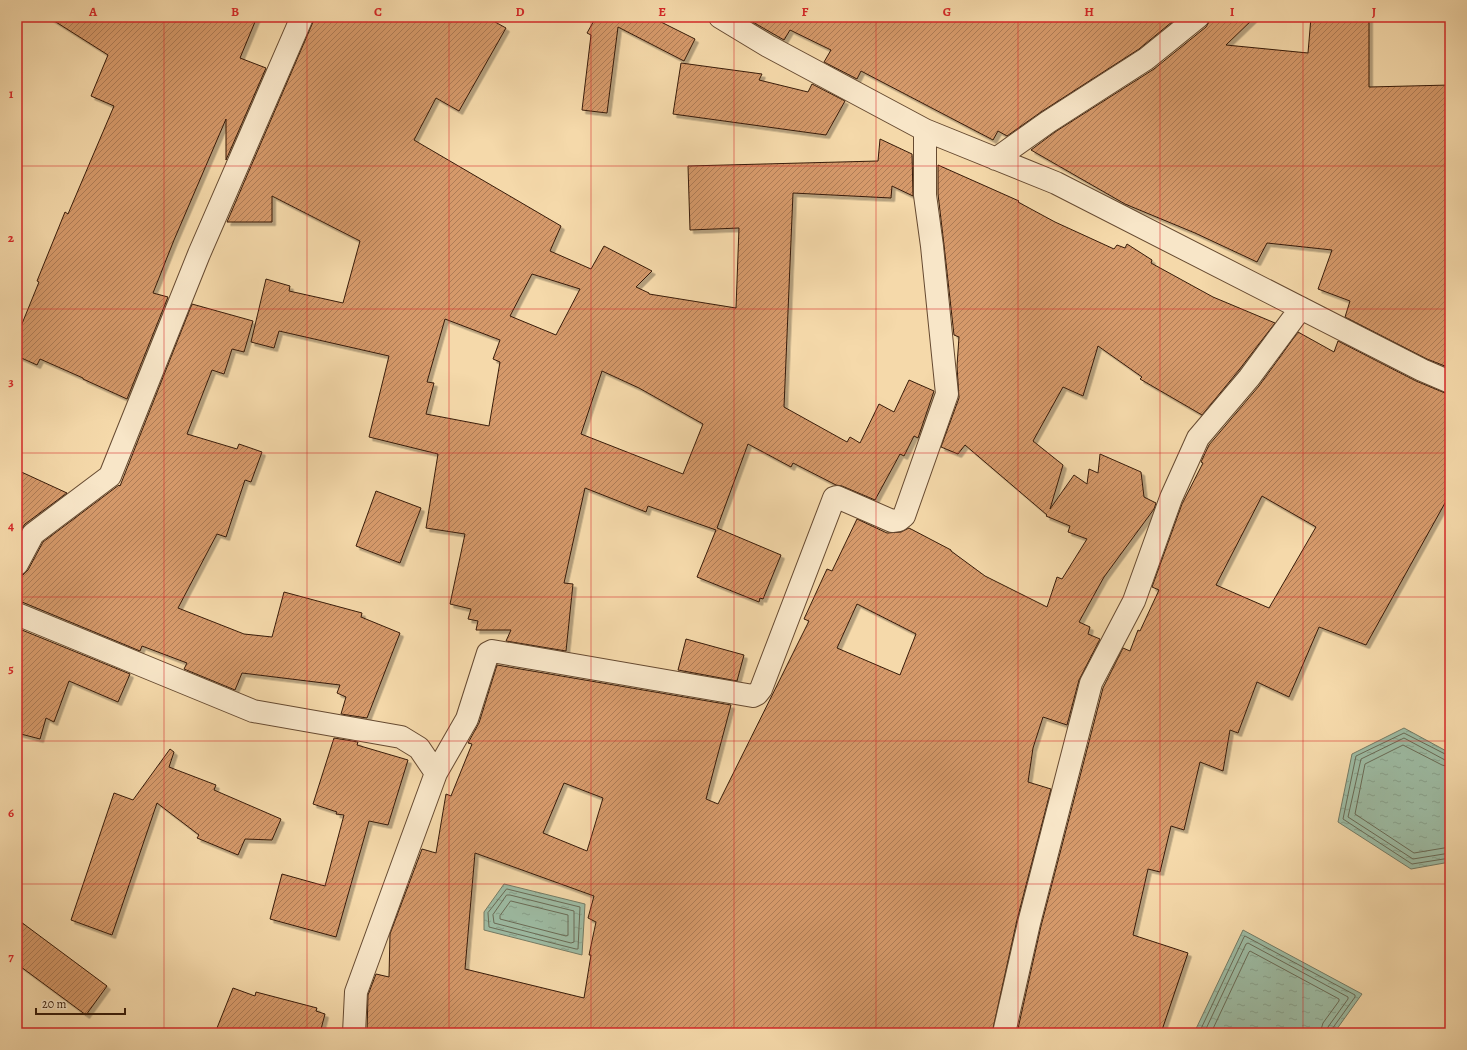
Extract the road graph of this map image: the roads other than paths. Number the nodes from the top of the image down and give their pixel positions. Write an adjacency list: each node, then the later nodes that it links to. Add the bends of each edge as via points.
1 (302, 17): 8 (street, via 199,254 110,476 33,534)
2 (720, 17): 4 (street, via 768,46)
3 (1198, 17): 5 (street, via 1146,59)
4 (925, 130): 5 (street); 10 (street, via 925,195 947,394 904,516 892,521 837,497 834,498 758,694 754,696 492,651 488,653 466,719)
5 (996, 159): 6 (street, via 1056,184)
6 (1300, 308): 7 (street); 12 (street, via 1249,378 1198,438 1171,498 1134,601 1091,683 1031,915)
7 (1450, 382)
8 (17, 564)
9 (17, 614): 10 (street, via 253,711 401,737 419,748)
10 (436, 773): 11 (street, via 356,992)
11 (354, 1033)
12 (1004, 1033)

